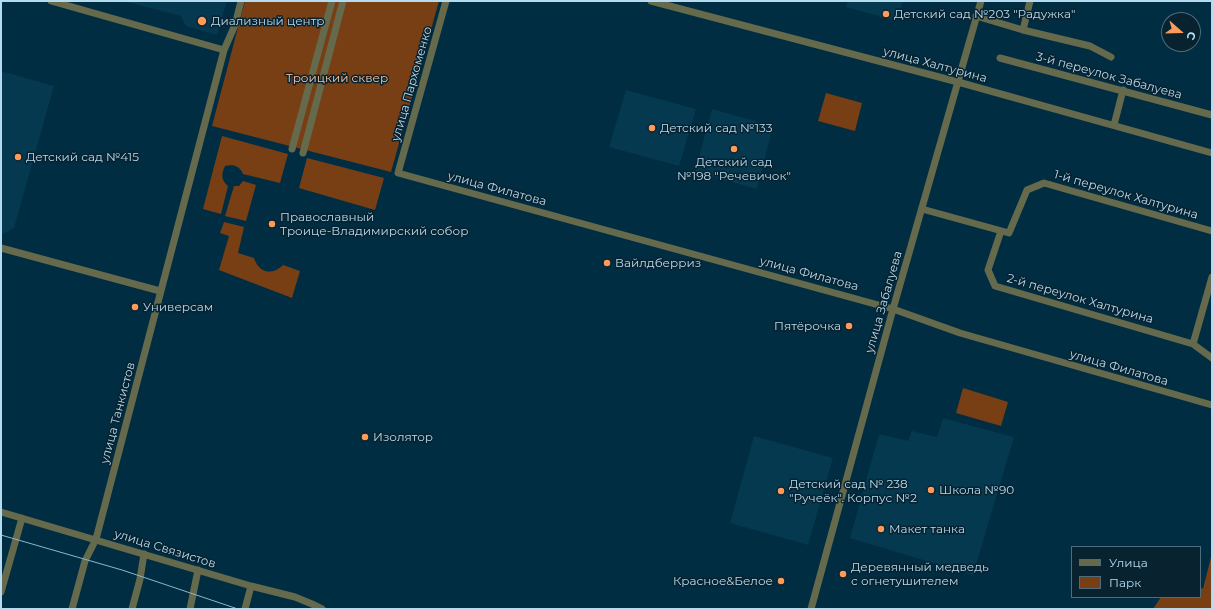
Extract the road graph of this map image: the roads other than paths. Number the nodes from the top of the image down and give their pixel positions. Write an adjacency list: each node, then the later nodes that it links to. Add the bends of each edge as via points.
1 (51, 1): 11 (street)
2 (241, 1): 11 (street, улица Танкистов, via 235,25)
3 (332, 1): 18 (street)
4 (343, 1): 19 (street)
5 (446, 1): 21 (street, улица Пархоменко)
6 (651, 1): 14 (street, улица Халтурина)
7 (981, 1): 9 (street, улица Забалуева)
8 (1030, 1): 10 (street)
9 (976, 16): 10 (street); 14 (street, улица Забалуева)
10 (1023, 30): 12 (street, via 1090,46)
11 (224, 50): 27 (street, улица Танкистов)
12 (1110, 57)
13 (1000, 58): 15 (street, 3-й переулок Забалуева)
14 (958, 82): 17 (street, улица Халтурина); 22 (street, улица Забалуева)
15 (1123, 90): 16 (street, 3-й переулок Забалуева); 17 (street)
16 (1212, 115)
17 (1114, 125): 20 (street, улица Халтурина)
18 (292, 149)
19 (303, 153)
20 (1212, 153)
21 (398, 173): 28 (street, улица Филатова)
22 (922, 209): 23 (street); 28 (street, улица Забалуева)
23 (1001, 231): 24 (street, 1-й переулок Халтурина, via 1009,232 1027,190 1044,183); 29 (street, 2-й переулок Халтурина, via 988,270 995,286)
24 (1212, 231)
25 (1, 248): 27 (street)
26 (1212, 277): 29 (street)
27 (160, 291): 34 (street, улица Танкистов)
28 (893, 309): 31 (street, улица Филатова, via 960,334); 44 (street, улица Забалуева)
29 (1193, 344): 30 (street, 2-й переулок Халтурина)
30 (1212, 358)
31 (1212, 405)
32 (1, 512): 33 (street, улица Связистов)
33 (22, 518): 34 (street, улица Связистов); 38 (street)
34 (96, 540): 35 (street, улица Связистов); 39 (street, улица Танкистов, via 85,561)
35 (144, 554): 36 (street, улица Связистов); 40 (street)
36 (198, 570): 37 (street, улица Связистов); 41 (street)
37 (251, 586): 42 (street); 43 (street, улица Связистов, via 295,597)
38 (1, 592)
39 (72, 609)
40 (132, 609)
41 (190, 609)
42 (245, 609)
43 (322, 609)
44 (811, 609)

